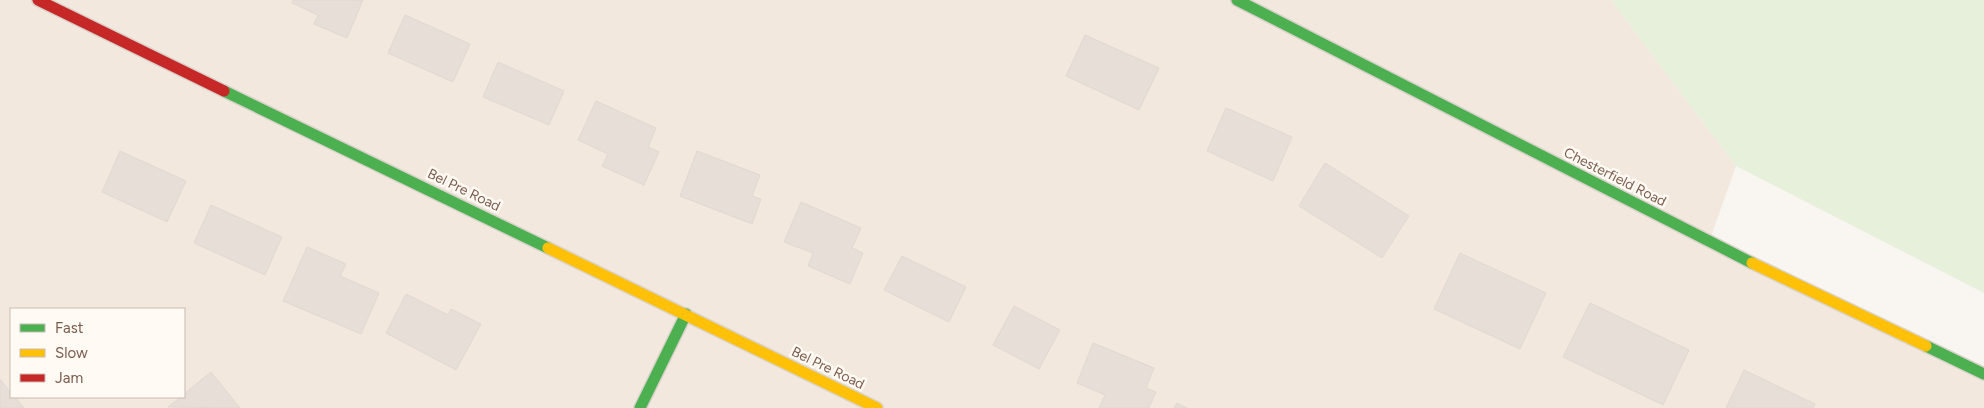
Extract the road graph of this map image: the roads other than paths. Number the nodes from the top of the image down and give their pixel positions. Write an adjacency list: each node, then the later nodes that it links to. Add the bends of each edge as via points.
1 (38, 0): 3 (street, Bel Pre Road)
2 (1237, 0): 4 (street, Chesterfield Road, via 1700,238)
3 (686, 314): 5 (street); 6 (street, Bel Pre Road)
4 (1984, 374)
5 (640, 408)
6 (877, 408)

